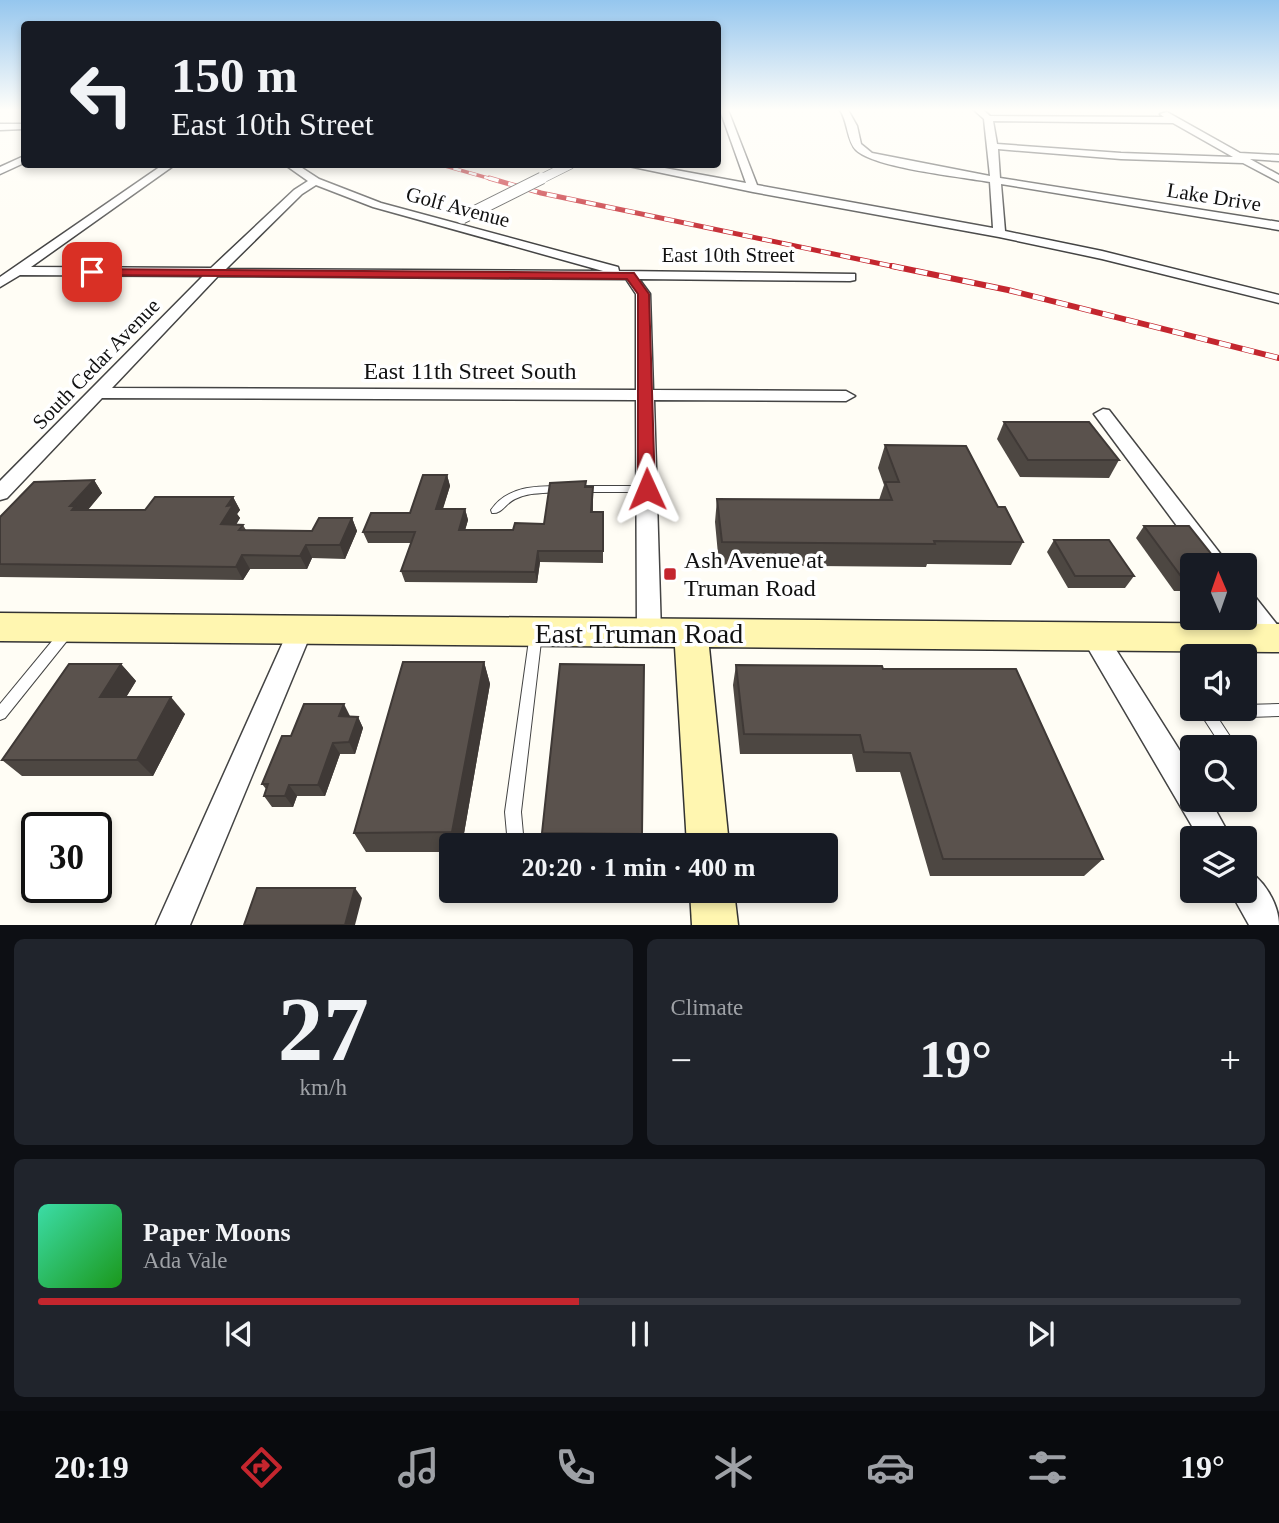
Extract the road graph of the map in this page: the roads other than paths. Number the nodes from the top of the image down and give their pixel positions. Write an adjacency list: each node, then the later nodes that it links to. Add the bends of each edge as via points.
1 (740, 153): 17 (street)
2 (864, 153): 16 (street, Lake Drive)
3 (994, 153): 16 (street)
4 (1093, 153): 8 (street)
5 (1236, 154): 6 (street); 8 (street)
6 (1279, 158)
7 (21, 160): 13 (street)
8 (1245, 160): 14 (street)
9 (165, 168): 21 (street)
10 (295, 168): 15 (street, Golf Avenue)
11 (562, 168): 18 (street, bridge)
12 (645, 168): 17 (street)
13 (0, 171)
14 (1279, 179)
15 (315, 181): 18 (street, Golf Avenue, via 377,205); 22 (street, South Cedar Avenue)
16 (996, 181): 19 (street, Lake Drive); 20 (street)
17 (753, 189): 20 (street)
18 (456, 222): 23 (street, Golf Avenue)
19 (1279, 226)
20 (999, 233): 26 (street)
21 (18, 271): 22 (street, East 10th Street); 25 (street)
22 (214, 273): 23 (street, East 10th Street); 27 (street, South Cedar Avenue)
23 (626, 276): 24 (street, East 10th Street); 28 (street, via 643,294)
24 (850, 276)
25 (0, 282)
26 (1279, 299)
27 (94, 393): 28 (street, East 11th Street South); 32 (street, South Cedar Avenue)
28 (644, 396): 29 (street, East 11th Street South); 31 (street)
29 (846, 396)
30 (1103, 414): 34 (street)
31 (647, 489): 33 (lane, via 530,491 506,499); 40 (street)
32 (0, 493)
33 (496, 510)
34 (1209, 553)
35 (1257, 616): 43 (street)
36 (0, 627): 37 (main road, East Truman Road)
37 (70, 628): 38 (main road, East Truman Road); 45 (lane)
38 (300, 631): 39 (main road, East Truman Road); 52 (street)
39 (536, 633): 40 (main road, East Truman Road); 48 (lane, via 513,813)
40 (649, 633): 41 (main road, East Truman Road)
41 (691, 634): 42 (main road, East Truman Road); 49 (main road)
42 (1094, 636): 43 (main road, East Truman Road); 47 (street)
43 (1277, 640)
44 (1279, 710): 46 (lane, via 1214,712 1211,719)
45 (0, 714)
46 (1222, 735)
47 (1180, 776)
48 (515, 833)
49 (707, 833)
50 (713, 903): 53 (main road)
51 (1255, 903): 54 (street)
52 (173, 925)
53 (715, 925)
54 (1268, 925)

